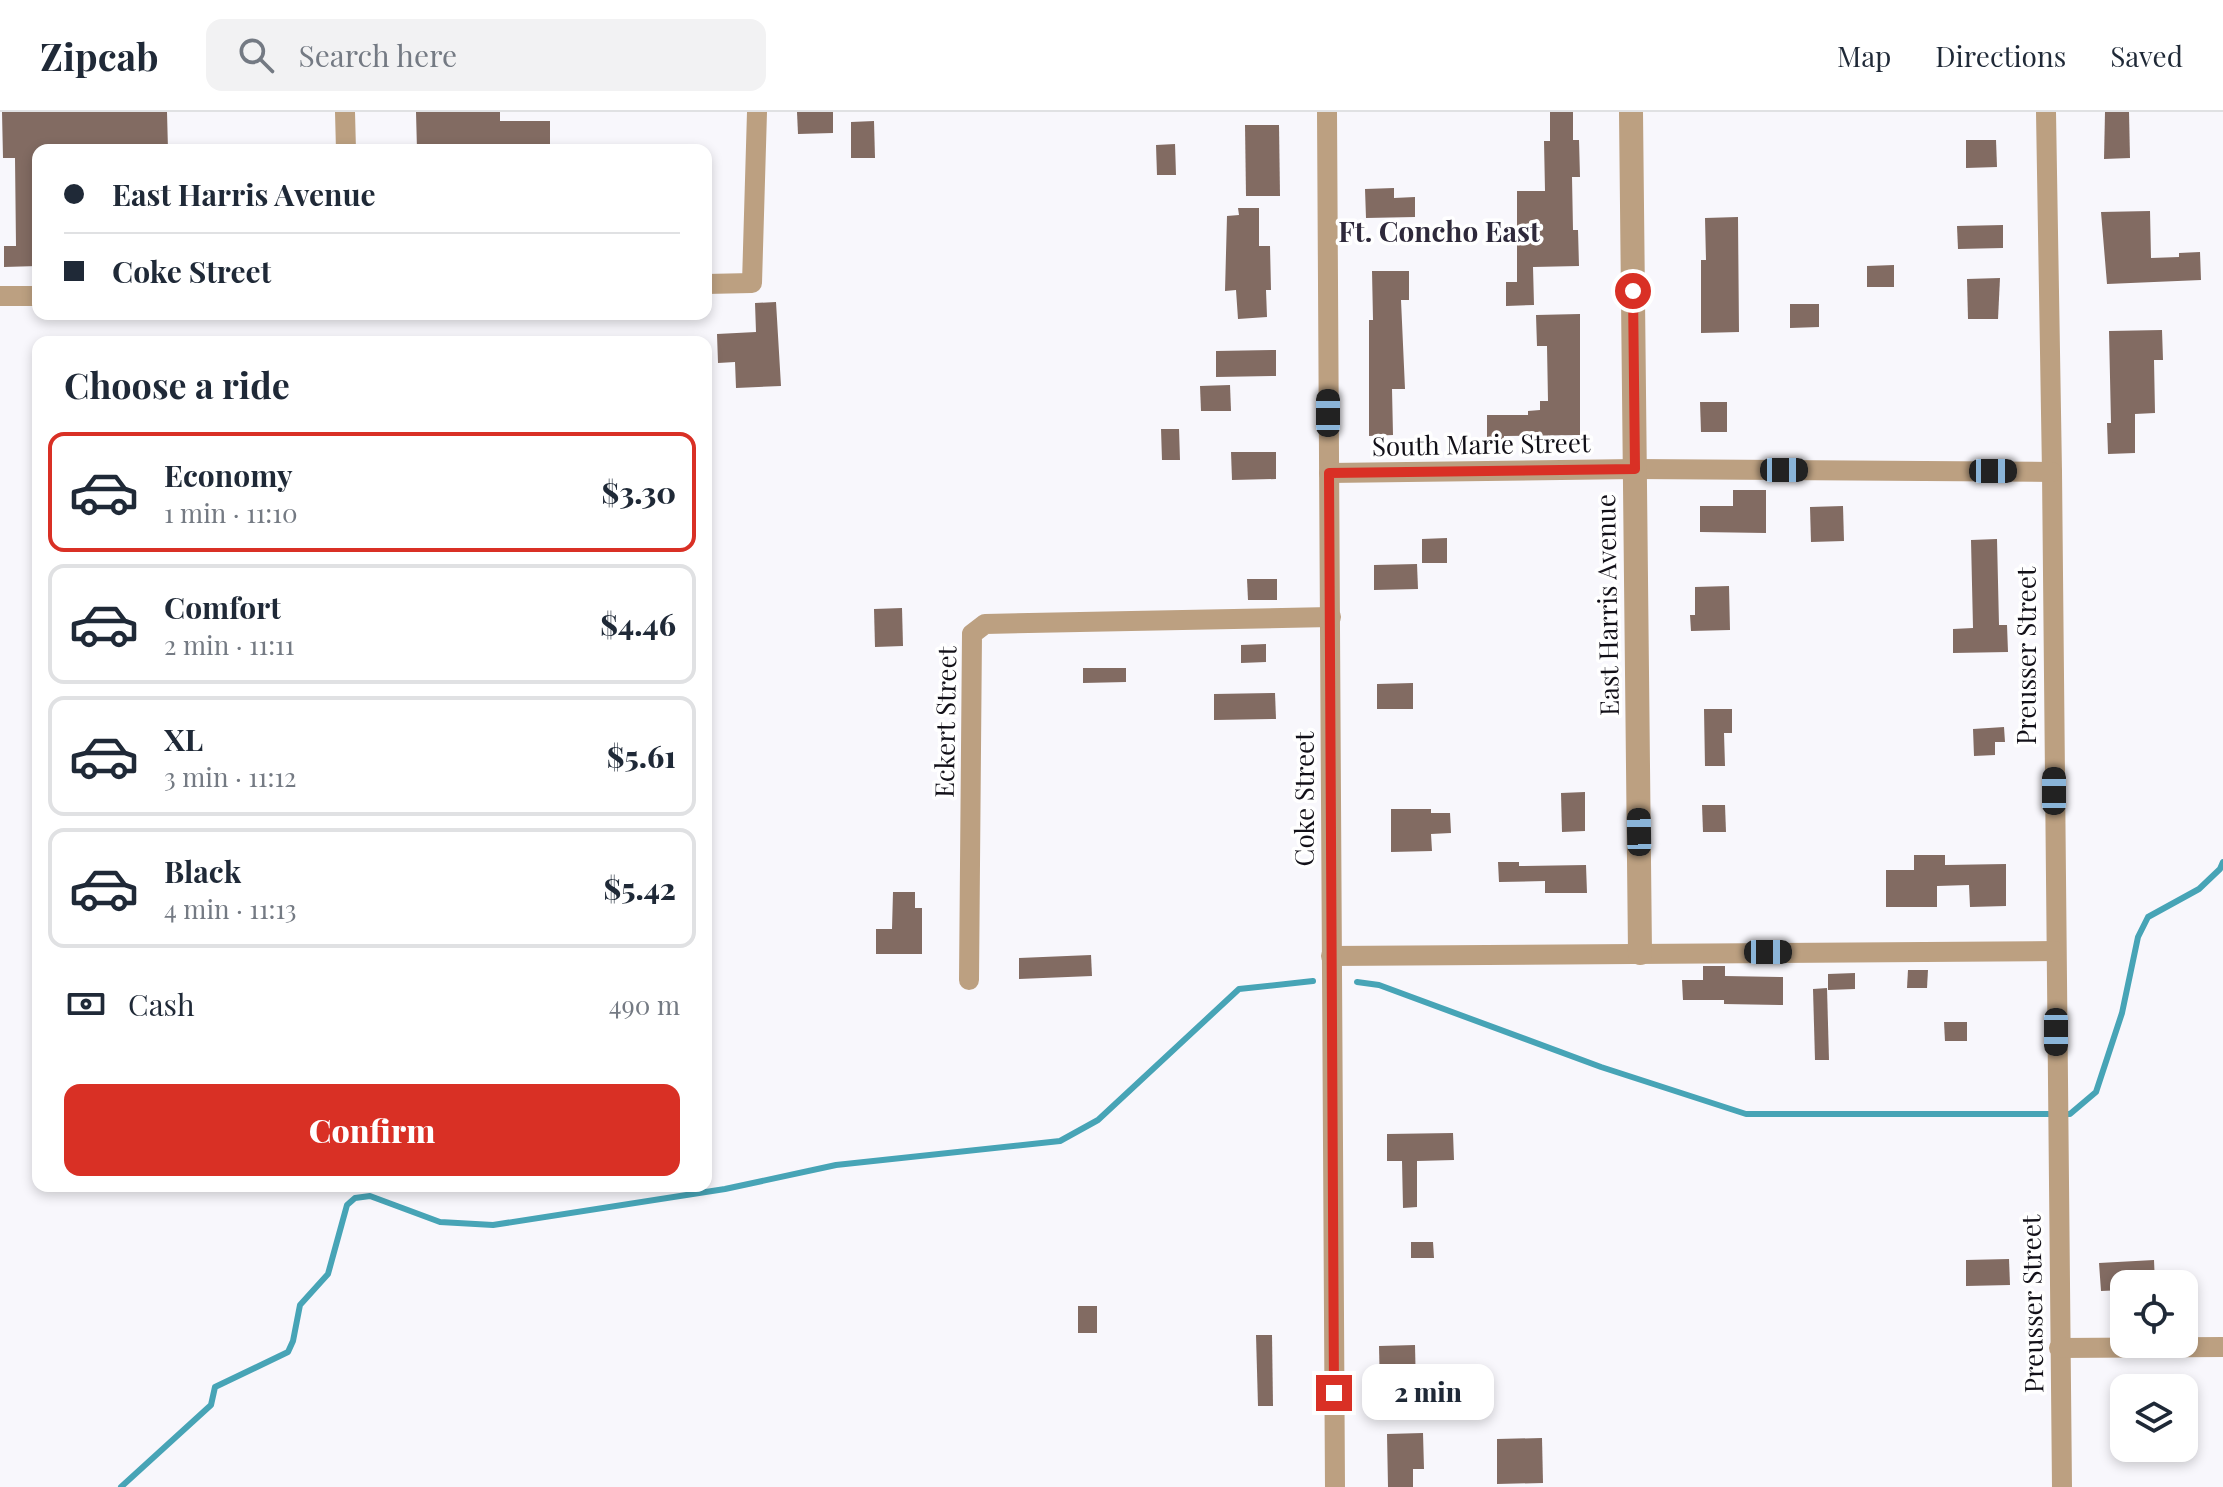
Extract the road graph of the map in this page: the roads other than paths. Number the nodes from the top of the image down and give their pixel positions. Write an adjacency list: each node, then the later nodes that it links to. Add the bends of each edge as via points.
1 (345, 112): 6 (street)
2 (757, 112): 7 (street, via 752,283)
3 (1327, 112): 12 (street, Coke Street)
4 (1631, 112): 10 (street, East Harris Avenue)
5 (2046, 112): 11 (street, Preusser Street)
6 (346, 144)
7 (712, 284)
8 (0, 296): 9 (street)
9 (32, 296)
10 (1635, 469): 11 (street, South Marie Street); 12 (street, South Marie Street); 15 (street, East Harris Avenue)
11 (2052, 472): 14 (street, Preusser Street)
12 (1329, 473): 13 (street, Coke Street)
13 (1331, 617): 16 (street, Coke Street); 17 (street, Eckert Street, via 985,624 972,634)
14 (2055, 951): 15 (street); 19 (street, Preusser Street)
15 (1640, 953): 16 (street)
16 (1331, 956): 20 (street, Coke Street)
17 (969, 980)
18 (2223, 1347): 19 (street)
19 (2059, 1348): 21 (street, Preusser Street)
20 (1335, 1487)
21 (2062, 1487)

